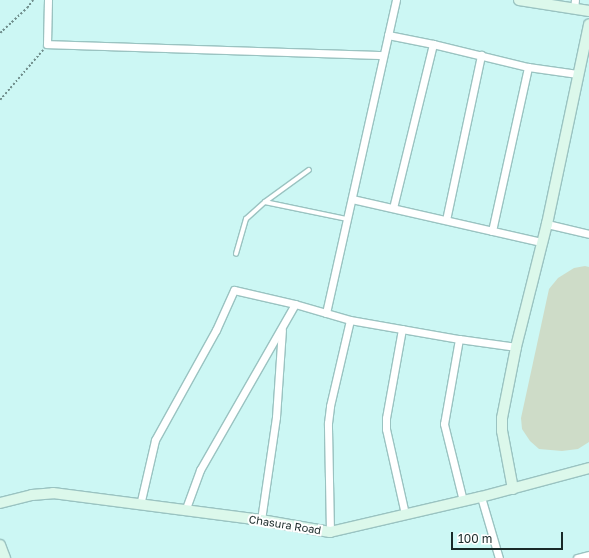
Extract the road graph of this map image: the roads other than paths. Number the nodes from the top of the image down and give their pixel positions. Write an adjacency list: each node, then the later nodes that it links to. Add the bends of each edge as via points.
1 (48, 0): 9 (street, via 47,44)
2 (396, 0): 7 (street)
3 (519, 0): 4 (street)
4 (574, 4): 5 (street)
5 (589, 11)
6 (589, 24): 12 (street)
7 (388, 35): 8 (street); 9 (street)
8 (433, 44): 10 (street); 16 (street)
9 (384, 55): 14 (street)
10 (481, 56): 11 (street); 18 (street)
11 (528, 68): 12 (street); 20 (street)
12 (578, 74): 19 (street)
13 (309, 170): 15 (lane)
14 (352, 199): 16 (street); 17 (street)
15 (264, 202): 17 (lane); 23 (lane, via 246,219)
16 (393, 208): 18 (street)
17 (347, 219): 25 (street)
18 (446, 220): 20 (street)
19 (546, 224): 21 (street); 22 (street)
20 (492, 231): 22 (street)
21 (589, 234)
22 (541, 242): 30 (street)
23 (236, 254)
24 (294, 304): 25 (street); 27 (street); 36 (street, via 234,290 216,330 155,440)
25 (326, 313): 26 (street)
26 (350, 320): 28 (street); 40 (street, via 328,424)
27 (282, 328): 37 (street, via 200,470); 39 (street, via 276,417)
28 (402, 329): 29 (street); 38 (street, via 386,429)
29 (459, 339): 30 (street); 34 (street, via 444,424)
30 (516, 347): 32 (street, via 502,418)
31 (589, 468): 32 (street, Chasura Road)
32 (513, 489): 33 (street, Chasura Road)
33 (481, 498): 34 (street, Chasura Road); 44 (street)
34 (463, 501): 38 (street, Chasura Road)
35 (0, 503): 36 (street, Chasura Road, via 53,493)
36 (140, 504): 37 (street, Chasura Road)
37 (185, 511): 39 (street, Chasura Road)
38 (405, 514): 40 (street, Chasura Road)
39 (261, 520): 40 (street, Chasura Road)
40 (330, 532)
41 (0, 545): 43 (street)
42 (589, 555): 45 (street)
43 (5, 558)
44 (499, 558)
45 (577, 558)

